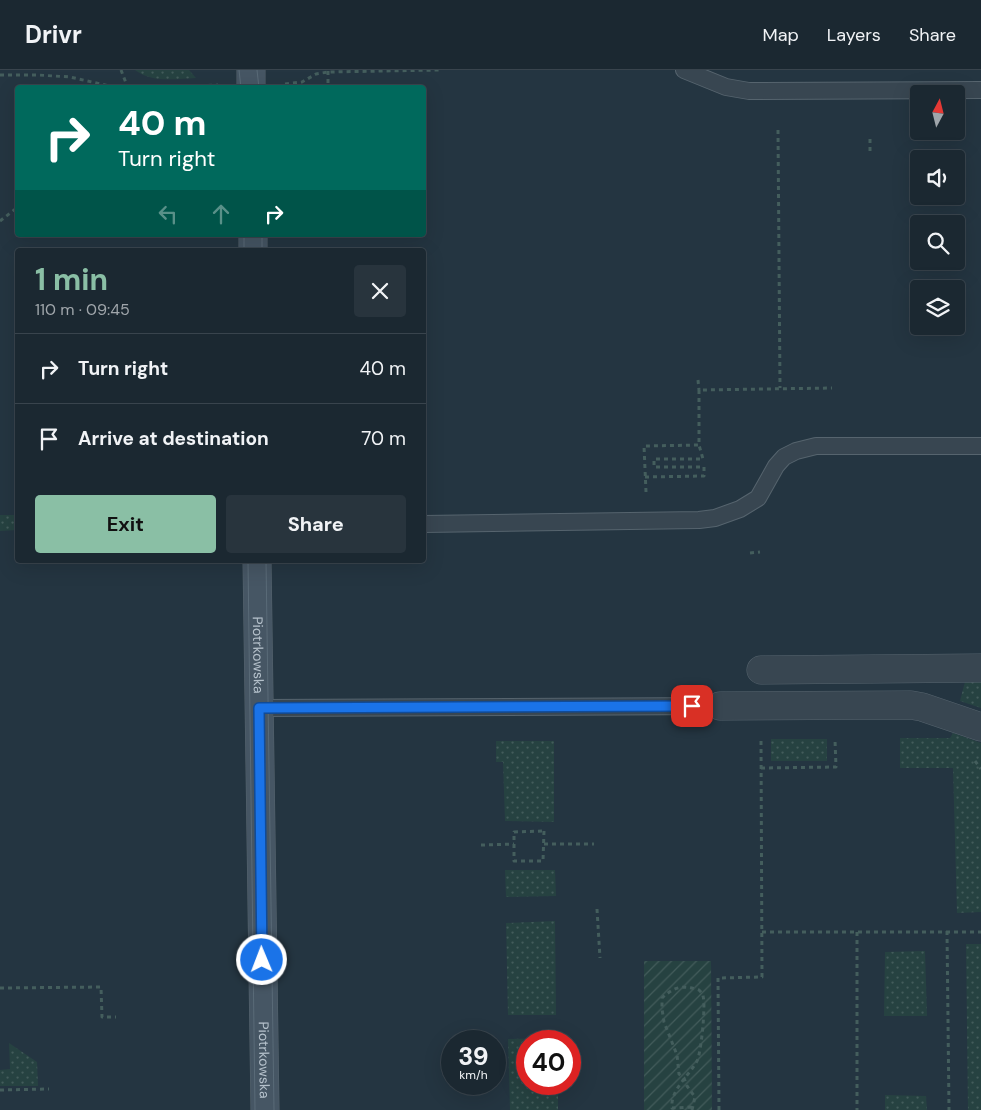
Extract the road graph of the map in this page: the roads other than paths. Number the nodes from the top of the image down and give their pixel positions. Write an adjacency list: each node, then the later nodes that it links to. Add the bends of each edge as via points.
1 (251, 70): 3 (street)
2 (684, 70): 4 (lane, via 726,87 749,91)
3 (251, 85)
4 (981, 90)
5 (981, 446): 6 (lane, via 816,446 796,450 776,466 758,498 715,518)
6 (426, 524)
7 (258, 563): 11 (street, Piotrkowska)
8 (981, 668): 9 (street)
9 (761, 670)
10 (720, 706): 11 (lane); 12 (street, via 910,706)
11 (259, 708): 13 (street, Piotrkowska)
12 (981, 727)
13 (265, 1110)

